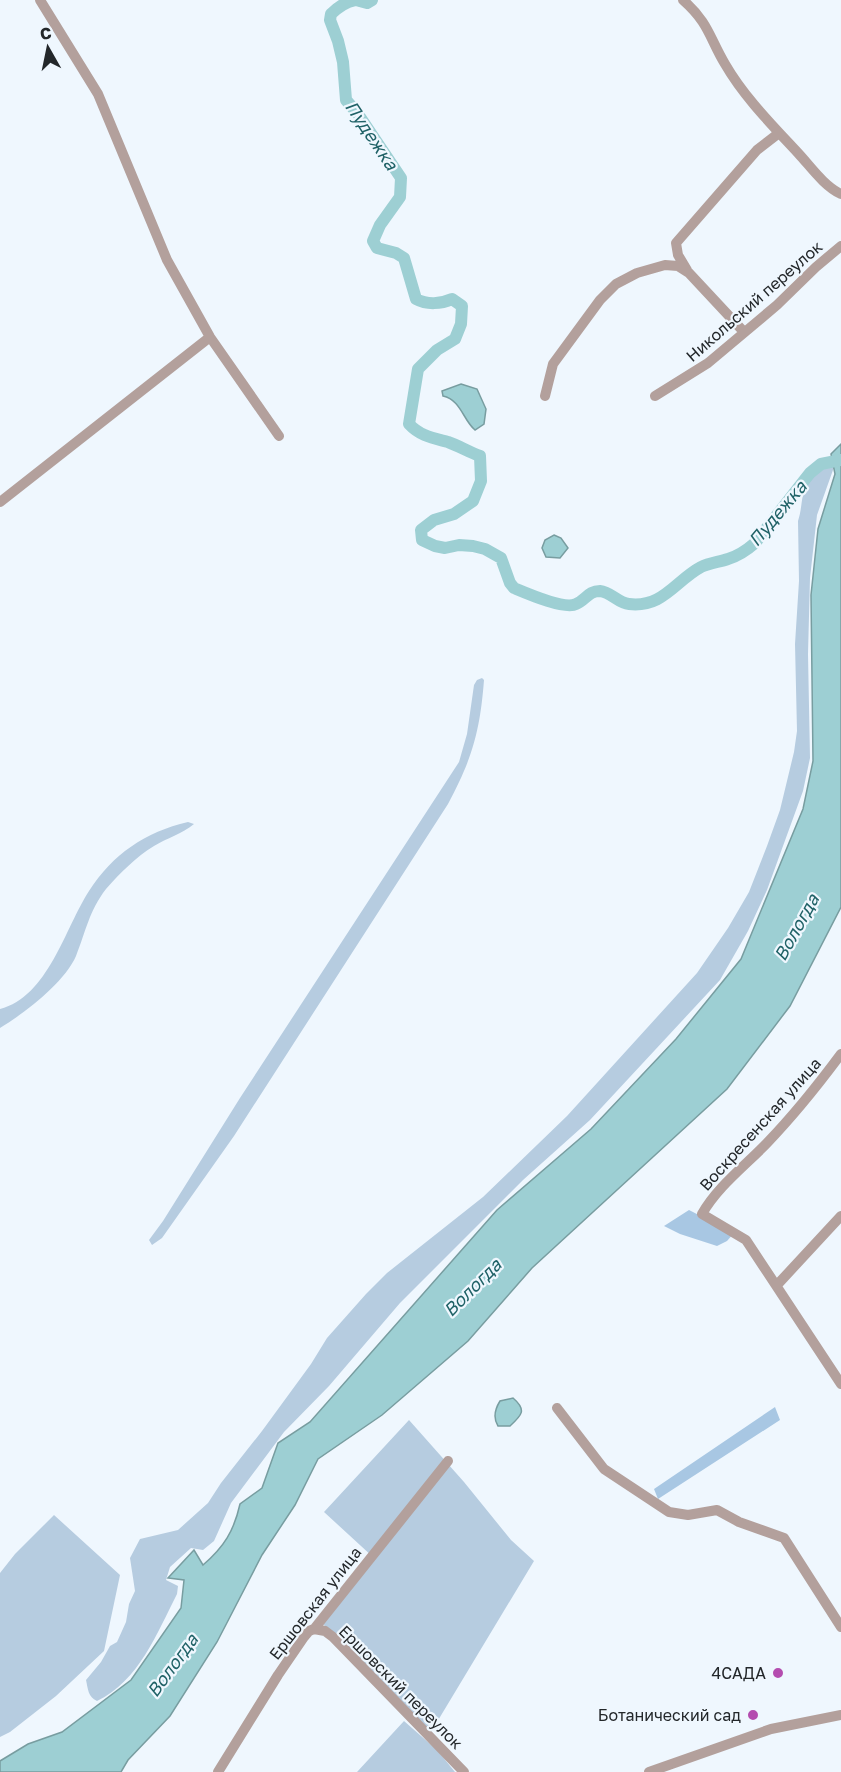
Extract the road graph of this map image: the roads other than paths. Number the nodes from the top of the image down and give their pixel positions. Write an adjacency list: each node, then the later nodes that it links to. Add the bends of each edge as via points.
1 (40, 0): 8 (street, via 98,94 167,260)
2 (683, 0): 3 (street, via 699,14 734,78)
3 (779, 133): 4 (street); 6 (street, via 757,150 676,243)
4 (841, 194)
5 (841, 246): 7 (street, Никольский переулок)
6 (689, 273): 7 (street); 9 (street, via 666,265 616,284 553,364)
7 (744, 332): 10 (street, Никольский переулок, via 708,363)
8 (210, 337): 11 (street); 12 (street)
9 (545, 396)
10 (655, 396)
11 (279, 436)
12 (0, 502)
13 (841, 1054): 15 (street, Воскресенская улица, via 818,1087 712,1198 702,1214 746,1240)
14 (841, 1216): 15 (street)
15 (777, 1285): 16 (street)
16 (839, 1376)
17 (557, 1408): 19 (street, via 604,1469 669,1512 688,1515 717,1510 784,1538)
18 (448, 1461): 20 (street, Ершовская улица)
19 (841, 1627)
20 (314, 1629): 22 (street, Ершовская улица, via 278,1675); 23 (street, Ершовский переулок, via 333,1636)
21 (841, 1715): 24 (street, via 771,1729)
22 (218, 1772)
23 (464, 1772)
24 (649, 1772)

